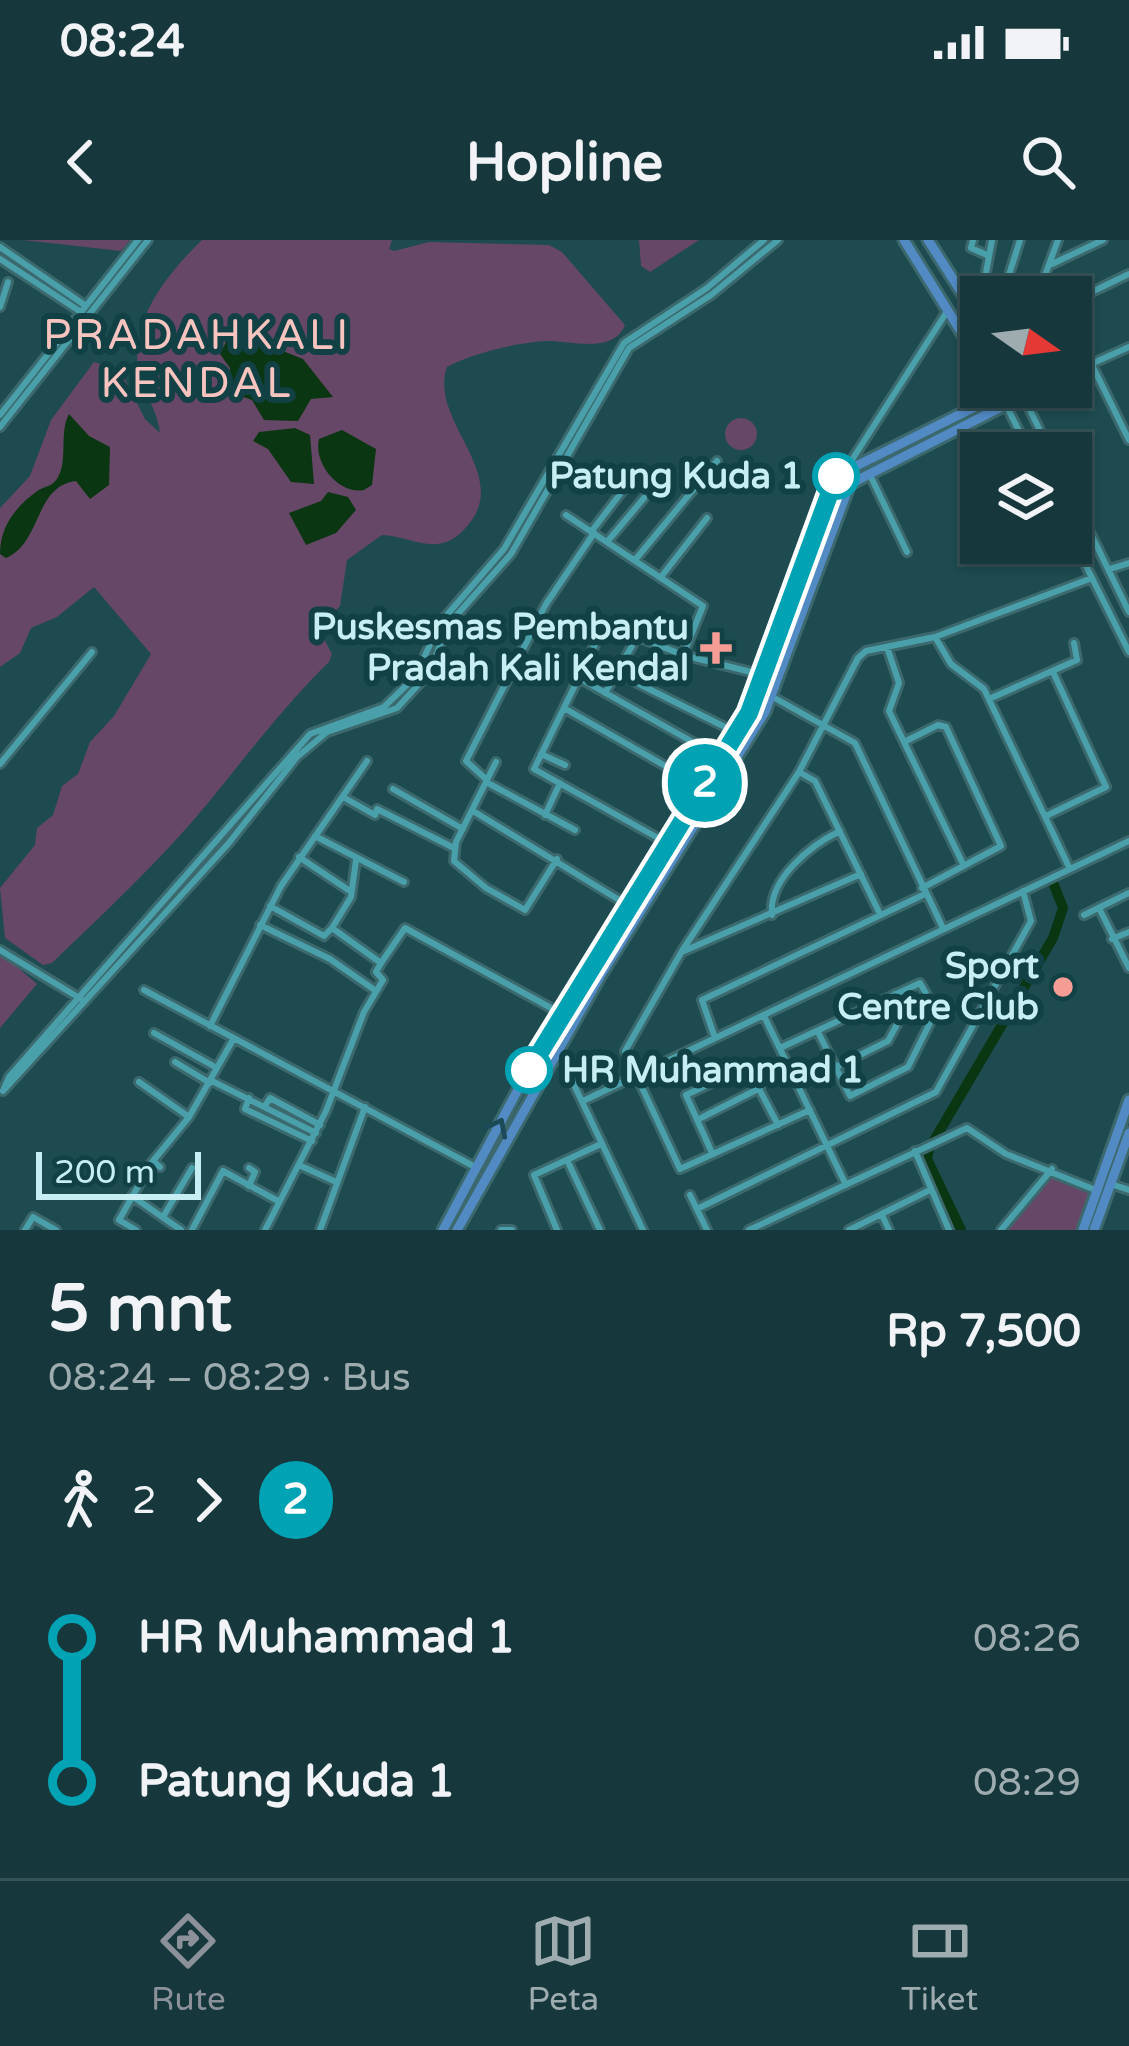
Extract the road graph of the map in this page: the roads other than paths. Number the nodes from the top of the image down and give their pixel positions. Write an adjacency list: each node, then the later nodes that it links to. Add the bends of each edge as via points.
1 (138, 240): 24 (street)
2 (148, 240): 34 (street)
3 (764, 240): 131 (street, via 624,343 504,549 440,623 401,693 310,734)
4 (778, 240): 131 (street, via 629,348 511,554 447,626 430,672 388,714 315,740)
5 (904, 240): 25 (main road)
6 (928, 240): 21 (main road)
7 (973, 240): 13 (street, via 971,248)
8 (992, 240): 13 (street)
9 (1020, 240): 18 (street)
10 (1058, 240): 15 (street)
11 (1103, 240): 15 (street)
12 (0, 247): 24 (street)
13 (987, 255): 17 (street)
14 (0, 259): 24 (street)
15 (1050, 265): 19 (street)
16 (1129, 274): 22 (street)
17 (984, 276)
18 (1010, 276)
19 (1046, 276)
20 (8, 282): 23 (street)
21 (960, 288)
22 (1092, 292)
23 (0, 307)
24 (83, 309): 32 (street)
25 (948, 310): 26 (main road); 37 (street)
26 (960, 330)
27 (1129, 346): 28 (street)
28 (1092, 365): 33 (street)
29 (975, 408): 37 (main road)
30 (980, 408): 39 (main road)
31 (1129, 413): 33 (street)
32 (0, 415)
33 (1119, 418): 35 (street)
34 (0, 427)
35 (1129, 440)
36 (717, 461): 47 (street)
37 (848, 466): 60 (main road, via 830,488)
38 (637, 472): 43 (street)
39 (868, 472): 46 (street); 63 (main road, via 847,489)
40 (644, 498): 45 (street)
41 (566, 515): 43 (street)
42 (707, 518): 51 (street)
43 (592, 532): 45 (street); 83 (street, via 466,761)
44 (1092, 537): 50 (street)
45 (607, 542): 47 (street)
46 (907, 552)
47 (635, 560): 51 (street)
48 (1129, 562): 50 (street)
49 (1085, 564): 52 (street)
50 (1108, 570): 53 (street)
51 (661, 577): 64 (street, via 705,610)
52 (1092, 578): 54 (street); 56 (street)
53 (1121, 596): 54 (street); 55 (street)
54 (1105, 603): 62 (street)
55 (1129, 611)
56 (935, 637): 59 (street); 71 (street)
57 (636, 638): 64 (street); 66 (street); 68 (street, via 605,624)
58 (1074, 643): 65 (street, via 1077,660)
59 (887, 647): 73 (street, via 858,658); 75 (street, via 898,682 888,708)
60 (772, 648): 63 (main road); 67 (main road)
61 (92, 652): 80 (street)
62 (1129, 652)
63 (786, 653): 70 (main road)
64 (682, 655): 67 (street)
65 (1053, 672): 71 (street); 90 (street, via 1106,783)
66 (617, 674): 69 (street); 74 (street)
67 (763, 674): 74 (main road)
68 (579, 678): 69 (street); 72 (street)
69 (605, 693): 77 (street)
70 (771, 697): 73 (street); 98 (main road)
71 (989, 699): 90 (street)
72 (564, 708): 76 (street); 85 (street)
73 (825, 726): 82 (street); 107 (street, via 855,743)
74 (737, 733): 77 (main road)
75 (906, 741): 102 (street); 102 (street, via 946,727 1000,842)
76 (541, 754): 81 (street); 84 (street, via 535,770)
77 (721, 758): 85 (main road)
78 (367, 760): 87 (street)
79 (496, 762): 83 (street)
80 (0, 763)
81 (565, 765)
82 (799, 772): 93 (street, via 815,781); 123 (street)
83 (487, 781): 88 (street); 89 (street)
84 (560, 783): 89 (street); 96 (street)
85 (702, 787): 96 (main road)
86 (393, 789): 91 (street)
87 (342, 796): 94 (street); 97 (street)
88 (472, 811): 91 (street); 100 (street)
89 (545, 814): 92 (street)
90 (1046, 816): 103 (street)
91 (463, 829): 97 (street)
92 (575, 830)
93 (840, 831): 105 (street); 115 (street, via 804,852)
94 (314, 836): 99 (street); 101 (street)
95 (1129, 841): 103 (street)
96 (665, 846): 98 (main road); 104 (main road)
97 (454, 848): 100 (street, via 461,870 525,910)
98 (675, 855): 104 (main road)
99 (299, 857): 109 (street); 111 (street)
100 (557, 859): 112 (street)
101 (356, 860): 106 (street); 109 (street)
102 (964, 866): 107 (street)
103 (1069, 867): 108 (street)
104 (659, 869): 112 (main road); 127 (main road)
105 (861, 874): 114 (street); 115 (street)
106 (404, 882)
107 (924, 891): 114 (street); 119 (street)
108 (1023, 891): 119 (street); 162 (street, via 1031,921 936,1092)
109 (351, 892): 118 (street)
110 (1129, 893): 113 (street)
111 (270, 906): 117 (street); 118 (street, via 324,935)
112 (629, 906): 125 (main road)
113 (1099, 908): 116 (street); 121 (street)
114 (880, 914): 138 (street, via 702,1000)
115 (772, 915): 123 (street)
116 (1084, 915)
117 (260, 925): 129 (street); 134 (street)
118 (332, 928): 124 (street)
119 (943, 928): 133 (street)
120 (1129, 932): 121 (street)
121 (1112, 940): 126 (street)
122 (0, 950): 131 (street)
123 (682, 951): 144 (street, via 625,1051)
124 (381, 963): 129 (street); 132 (street, via 405,928)
125 (591, 967): 127 (main road); 132 (main road)
126 (1129, 968)
127 (602, 974): 140 (main road)
128 (144, 990): 134 (street)
129 (376, 991): 149 (street)
130 (895, 994): 135 (street); 143 (street, via 902,1015 888,1041); 143 (street, via 920,982 937,1015 908,1067 848,1096)
131 (81, 999): 147 (street)
132 (562, 1014): 171 (main road, one-way to 132)
133 (764, 1016): 138 (street); 139 (street)
134 (210, 1027): 137 (street)
135 (818, 1032): 139 (street); 143 (street)
136 (154, 1033): 142 (street)
137 (233, 1038): 142 (street); 149 (street)
138 (715, 1038): 144 (street)
139 (780, 1048): 155 (street)
140 (557, 1049): 152 (street); 193 (main road)
141 (176, 1062): 146 (street)
142 (217, 1068): 146 (street)
143 (833, 1068)
144 (635, 1077): 152 (street); 164 (street, via 678,1167)
145 (140, 1082): 156 (street)
146 (210, 1082): 150 (street); 156 (street)
147 (5, 1084)
148 (760, 1088): 157 (street); 157 (street, via 751,1068 688,1093); 158 (street)
149 (335, 1092): 154 (street); 159 (street)
150 (249, 1098): 153 (street); 159 (street, via 245,1109)
151 (1129, 1100): 160 (main road)
152 (583, 1101): 161 (street)
153 (265, 1106): 159 (street); 159 (street, via 267,1096)
154 (365, 1107): 171 (street); 173 (street)
155 (810, 1110): 158 (street); 162 (street)
156 (189, 1117): 166 (street)
157 (697, 1120): 164 (street)
158 (778, 1124): 164 (street)
159 (316, 1133): 167 (street)
160 (1125, 1134): 177 (main road)
161 (602, 1143): 165 (street); 198 (street)
162 (827, 1146): 174 (street); 182 (street)
163 (915, 1151): 172 (street, via 963,1129); 174 (street); 176 (street)
164 (712, 1153)
165 (567, 1160): 196 (street, via 533,1177); 197 (street)
166 (152, 1161): 168 (street); 180 (street)
167 (298, 1165): 173 (street); 181 (street)
168 (160, 1167)
169 (193, 1168): 184 (street)
170 (248, 1168): 175 (street, via 255,1172)
171 (477, 1168): 192 (main road)
172 (1052, 1169): 177 (street); 204 (street)
173 (335, 1181): 191 (street)
174 (846, 1185): 200 (street)
175 (249, 1186): 181 (street); 189 (street, via 224,1171)
176 (930, 1190): 183 (street); 203 (street)
177 (1106, 1190): 178 (street); 205 (main road); 206 (main road)
178 (1129, 1190)
179 (690, 1195): 182 (street)
180 (132, 1196): 184 (street); 187 (street, via 119,1220)
181 (278, 1201): 190 (street)
182 (697, 1209): 199 (street)
183 (882, 1215): 201 (street); 202 (street)
184 (163, 1217): 188 (street)
185 (26, 1230): 186 (street, via 33,1217)
186 (56, 1230)
187 (136, 1230)
188 (181, 1230)
189 (192, 1230)
190 (265, 1230)
191 (320, 1230)
192 (443, 1230)
193 (457, 1230)
194 (500, 1230): 195 (street)
195 (512, 1230)
196 (557, 1230)
197 (600, 1230)
198 (644, 1230)
199 (707, 1230)
200 (749, 1230)
201 (850, 1230)
202 (889, 1230)
203 (949, 1230)
204 (1001, 1230)
205 (1083, 1230)
206 (1094, 1230)

